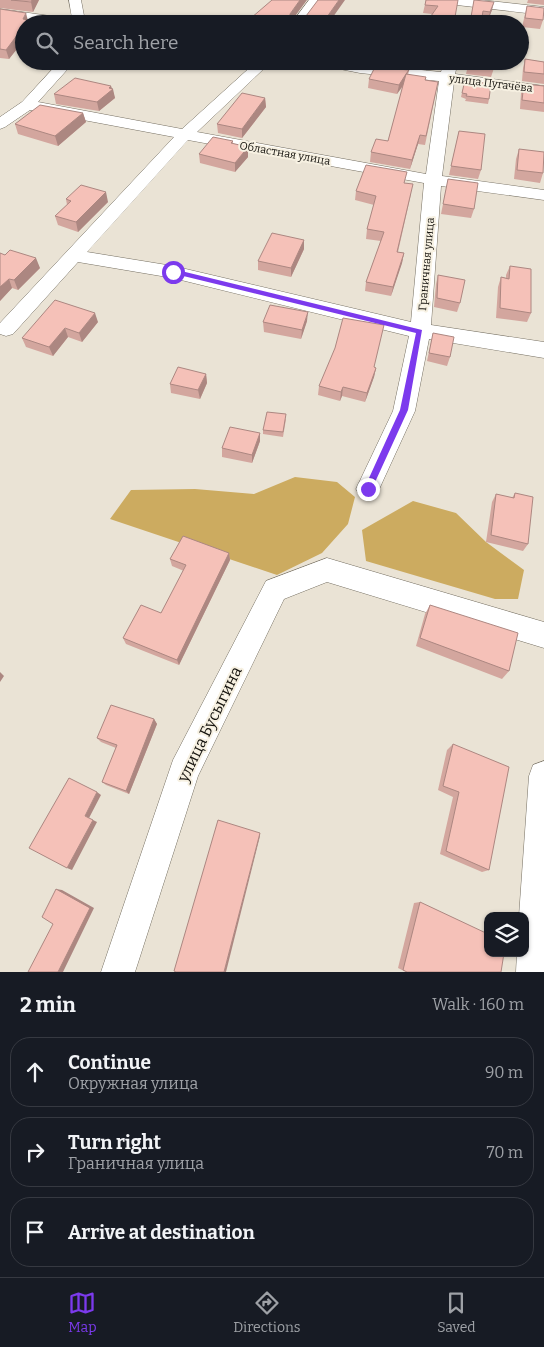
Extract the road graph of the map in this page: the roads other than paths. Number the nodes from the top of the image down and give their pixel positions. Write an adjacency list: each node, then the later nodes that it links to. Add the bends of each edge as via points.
1 (75, 0): 8 (street)
2 (315, 0): 9 (street)
3 (448, 0): 4 (street)
4 (466, 2): 5 (street); 10 (street)
5 (544, 10)
6 (0, 13): 7 (street)
7 (15, 15)
8 (78, 15)
9 (304, 15)
10 (463, 15)
11 (60, 70): 17 (street)
12 (255, 70): 19 (street)
13 (371, 70): 15 (street, улица Пугачёва)
14 (449, 70): 15 (street, Граничная улица)
15 (447, 77): 16 (street, улица Пугачёва); 20 (street, Граничная улица)
16 (544, 90)
17 (27, 105): 18 (street); 19 (street, Областная улица)
18 (0, 124)
19 (184, 135): 20 (street, Областная улица); 22 (street)
20 (433, 180): 21 (street, Областная улица); 24 (street, Граничная улица)
21 (544, 195)
22 (72, 255): 23 (street); 24 (street, via 173,272)
23 (6, 329)
24 (420, 331): 25 (street); 26 (street, Граничная улица, via 404,410)
25 (544, 350)
26 (368, 489)
27 (544, 635): 29 (street, улица Бусыгина, via 327,570 275,590 184,771)
28 (544, 776): 30 (street)
29 (118, 972)
30 (533, 972)

